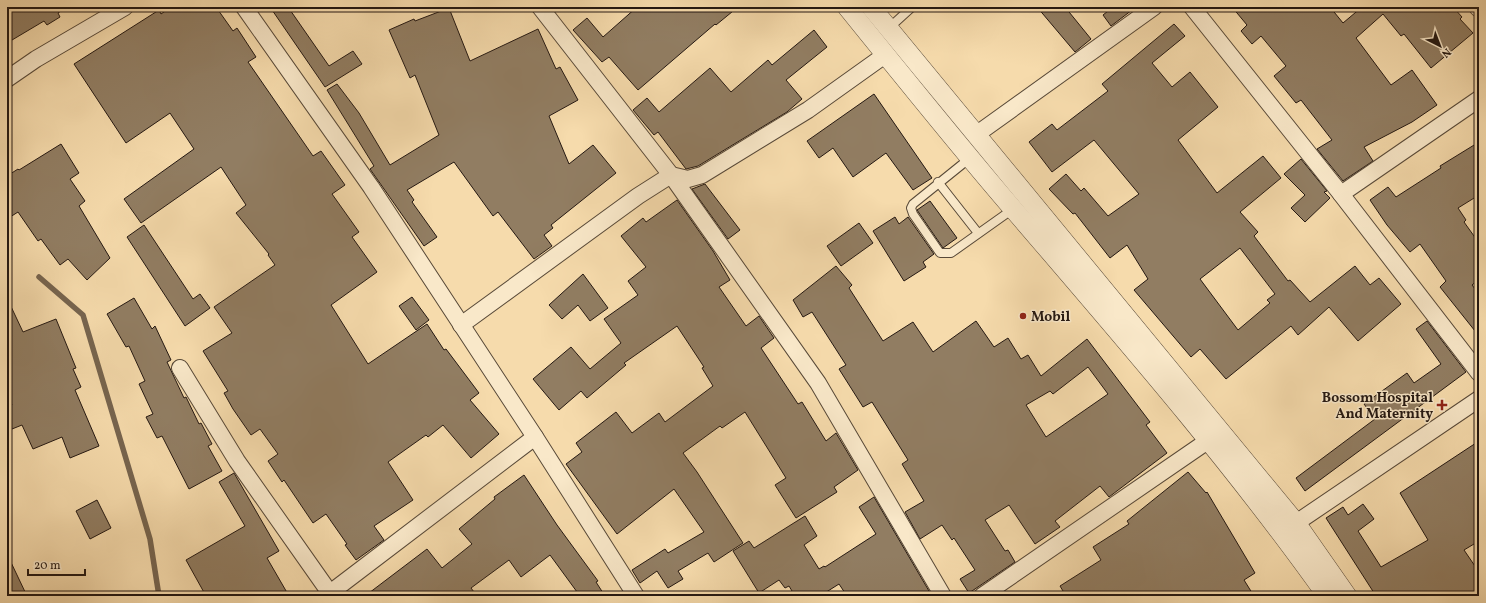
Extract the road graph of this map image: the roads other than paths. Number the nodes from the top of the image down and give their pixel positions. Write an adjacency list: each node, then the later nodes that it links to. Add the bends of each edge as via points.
1 (126, 7): 13 (street, via 36,59)
2 (244, 7): 22 (street, via 371,188)
3 (540, 7): 17 (street)
4 (847, 7): 12 (street)
5 (871, 7): 11 (street)
6 (912, 7): 11 (lane)
7 (1154, 7): 15 (street)
8 (1192, 7): 19 (street)
9 (1477, 7): 10 (street)
10 (1479, 9)
11 (889, 28): 15 (street)
12 (885, 55): 16 (street); 17 (street, via 808,110 702,175 688,179)
13 (7, 79)
14 (1479, 99): 19 (street)
15 (977, 134): 28 (street)
16 (970, 157): 18 (lane); 20 (street)
17 (671, 175): 22 (street, via 638,196); 31 (street, via 818,383)
18 (938, 182): 21 (lane); 21 (lane, via 911,208 940,253 951,253)
19 (1341, 194): 24 (street)
20 (1013, 209): 21 (lane); 27 (street)
21 (978, 234)
22 (461, 325): 26 (street)
23 (180, 368): 29 (street, via 237,461)
24 (1479, 373)
25 (1479, 399): 28 (street)
26 (535, 437): 29 (street); 30 (street)
27 (1209, 440): 32 (street); 33 (street, via 1281,531)
28 (1296, 523): 34 (street)
29 (331, 594)
30 (636, 596)
31 (943, 596)
32 (982, 596)
33 (1327, 596)
34 (1347, 596)

